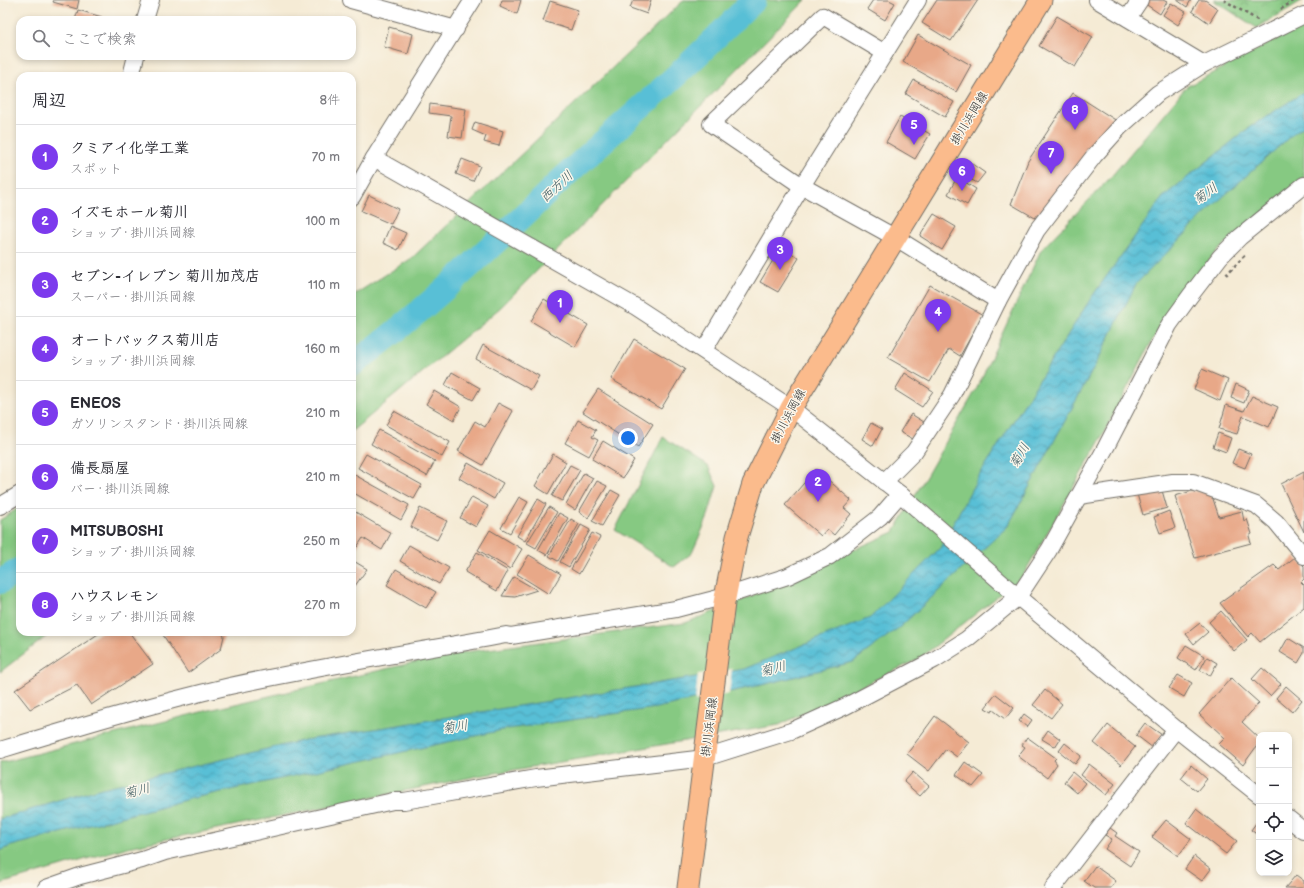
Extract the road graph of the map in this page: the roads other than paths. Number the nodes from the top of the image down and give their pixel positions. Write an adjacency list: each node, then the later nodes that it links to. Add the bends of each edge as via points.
1 (151, 0): 9 (street)
2 (351, 0): 11 (street)
3 (473, 0): 11 (street)
4 (918, 0): 12 (street)
5 (1041, 0): 20 (main road, 掛川浜岡線)
6 (1097, 0): 10 (street)
7 (1140, 0): 10 (street)
8 (1304, 15): 14 (street)
9 (146, 16)
10 (1128, 18): 14 (street)
11 (456, 29): 16 (street)
12 (885, 53): 18 (street); 18 (street, via 823,16 711,124)
13 (135, 60): 15 (street)
14 (1204, 64): 21 (street, via 1158,93 1094,156 1037,230)
15 (132, 72)
16 (374, 158): 19 (street); 22 (street, via 636,307)
17 (1304, 184): 26 (street, via 1220,257 1177,313)
18 (802, 186): 20 (street); 22 (street)
19 (356, 190)
20 (896, 238): 21 (street); 23 (main road, 掛川浜岡線)
21 (998, 301): 24 (street, via 952,395 914,452)
22 (704, 350): 23 (street)
23 (791, 408): 24 (street); 31 (main road, 掛川浜岡線, via 753,484 737,537)
24 (884, 482): 27 (street)
25 (16, 496): 28 (street)
26 (1079, 496): 29 (street, via 1173,482 1193,482 1256,505 1276,522); 30 (street, via 1049,550)
27 (903, 497): 30 (street); 31 (street, via 830,556 788,576)
28 (0, 506)
29 (1304, 556)
30 (1016, 595): 32 (street); 34 (street, via 967,638 934,660 846,706 791,731)
31 (725, 599): 33 (street, via 352,662 230,686 129,711); 34 (main road, 掛川浜岡線)
32 (1176, 729): 35 (street); 40 (street)
33 (0, 750)
34 (705, 758): 38 (street, via 536,778 394,801 165,852); 39 (main road, 掛川浜岡線)
35 (1256, 793)
36 (1292, 821): 37 (street)
37 (1304, 831)
38 (46, 888)
39 (688, 888)
40 (1053, 888)

